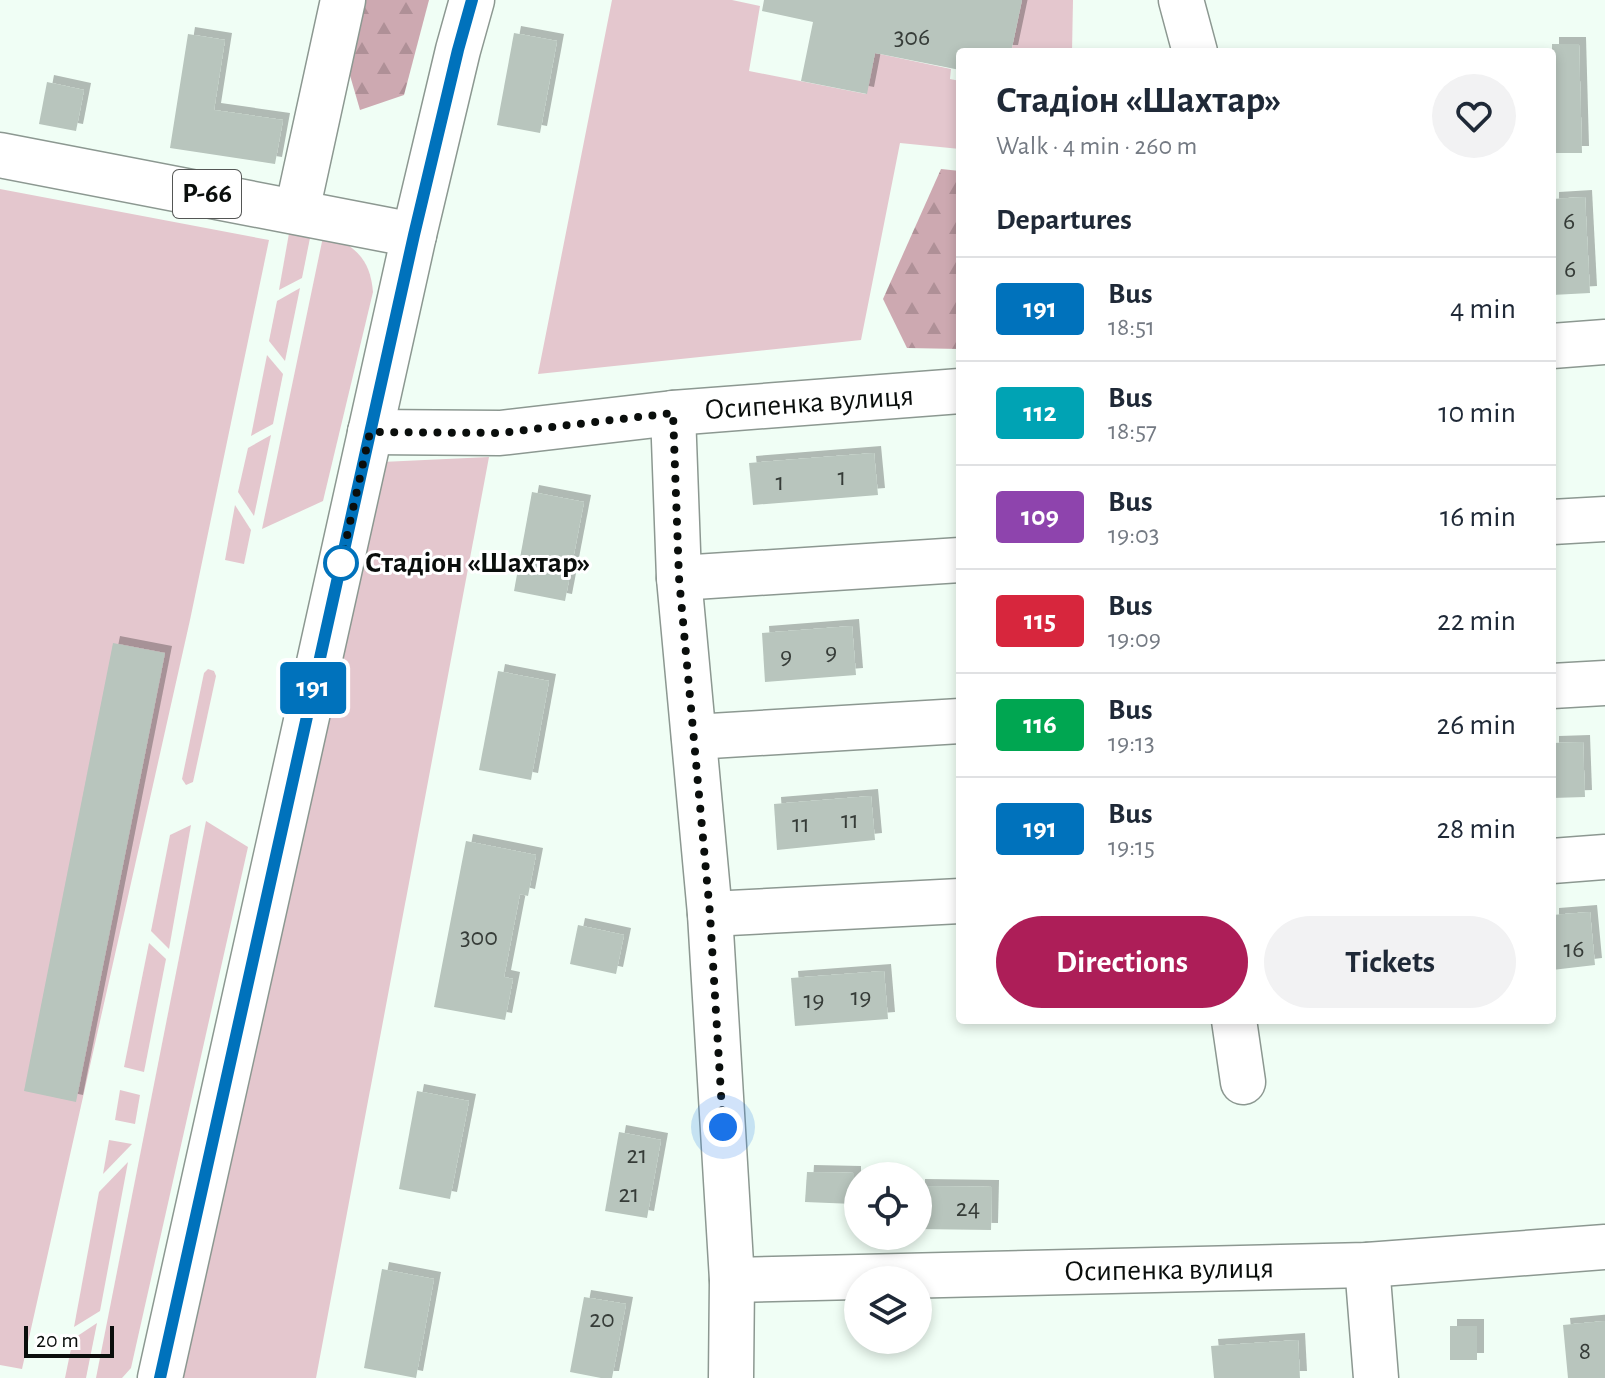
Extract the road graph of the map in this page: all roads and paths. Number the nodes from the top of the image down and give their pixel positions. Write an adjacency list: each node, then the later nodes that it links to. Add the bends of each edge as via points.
1 (343, 0): 6 (street)
2 (472, 0): 7 (street)
3 (1181, 0): 4 (street)
4 (1194, 48)
5 (0, 155): 6 (street, Р-66)
6 (297, 211): 7 (street, Р-66)
7 (414, 235): 12 (street)
8 (1605, 342): 9 (street)
9 (1556, 346)
10 (956, 391): 11 (street, Осипенка вулиця)
11 (673, 413): 12 (street, Осипенка вулиця, via 500,433); 16 (street)
12 (370, 432): 30 (street)
13 (1605, 519): 14 (street)
14 (1556, 522)
15 (956, 560): 16 (street)
16 (679, 578): 20 (street)
17 (1605, 683): 18 (street)
18 (1556, 686)
19 (956, 721): 20 (street)
20 (694, 737): 24 (street)
21 (1605, 857): 22 (street)
22 (1556, 861)
23 (956, 901): 24 (street)
24 (710, 914): 29 (street)
25 (1235, 1024): 26 (street)
26 (1243, 1082)
27 (1605, 1247): 28 (street, Осипенка вулиця)
28 (1367, 1265): 29 (street, Осипенка вулиця); 32 (street)
29 (732, 1280): 31 (street)
30 (160, 1378)
31 (731, 1378)
32 (1376, 1378)

